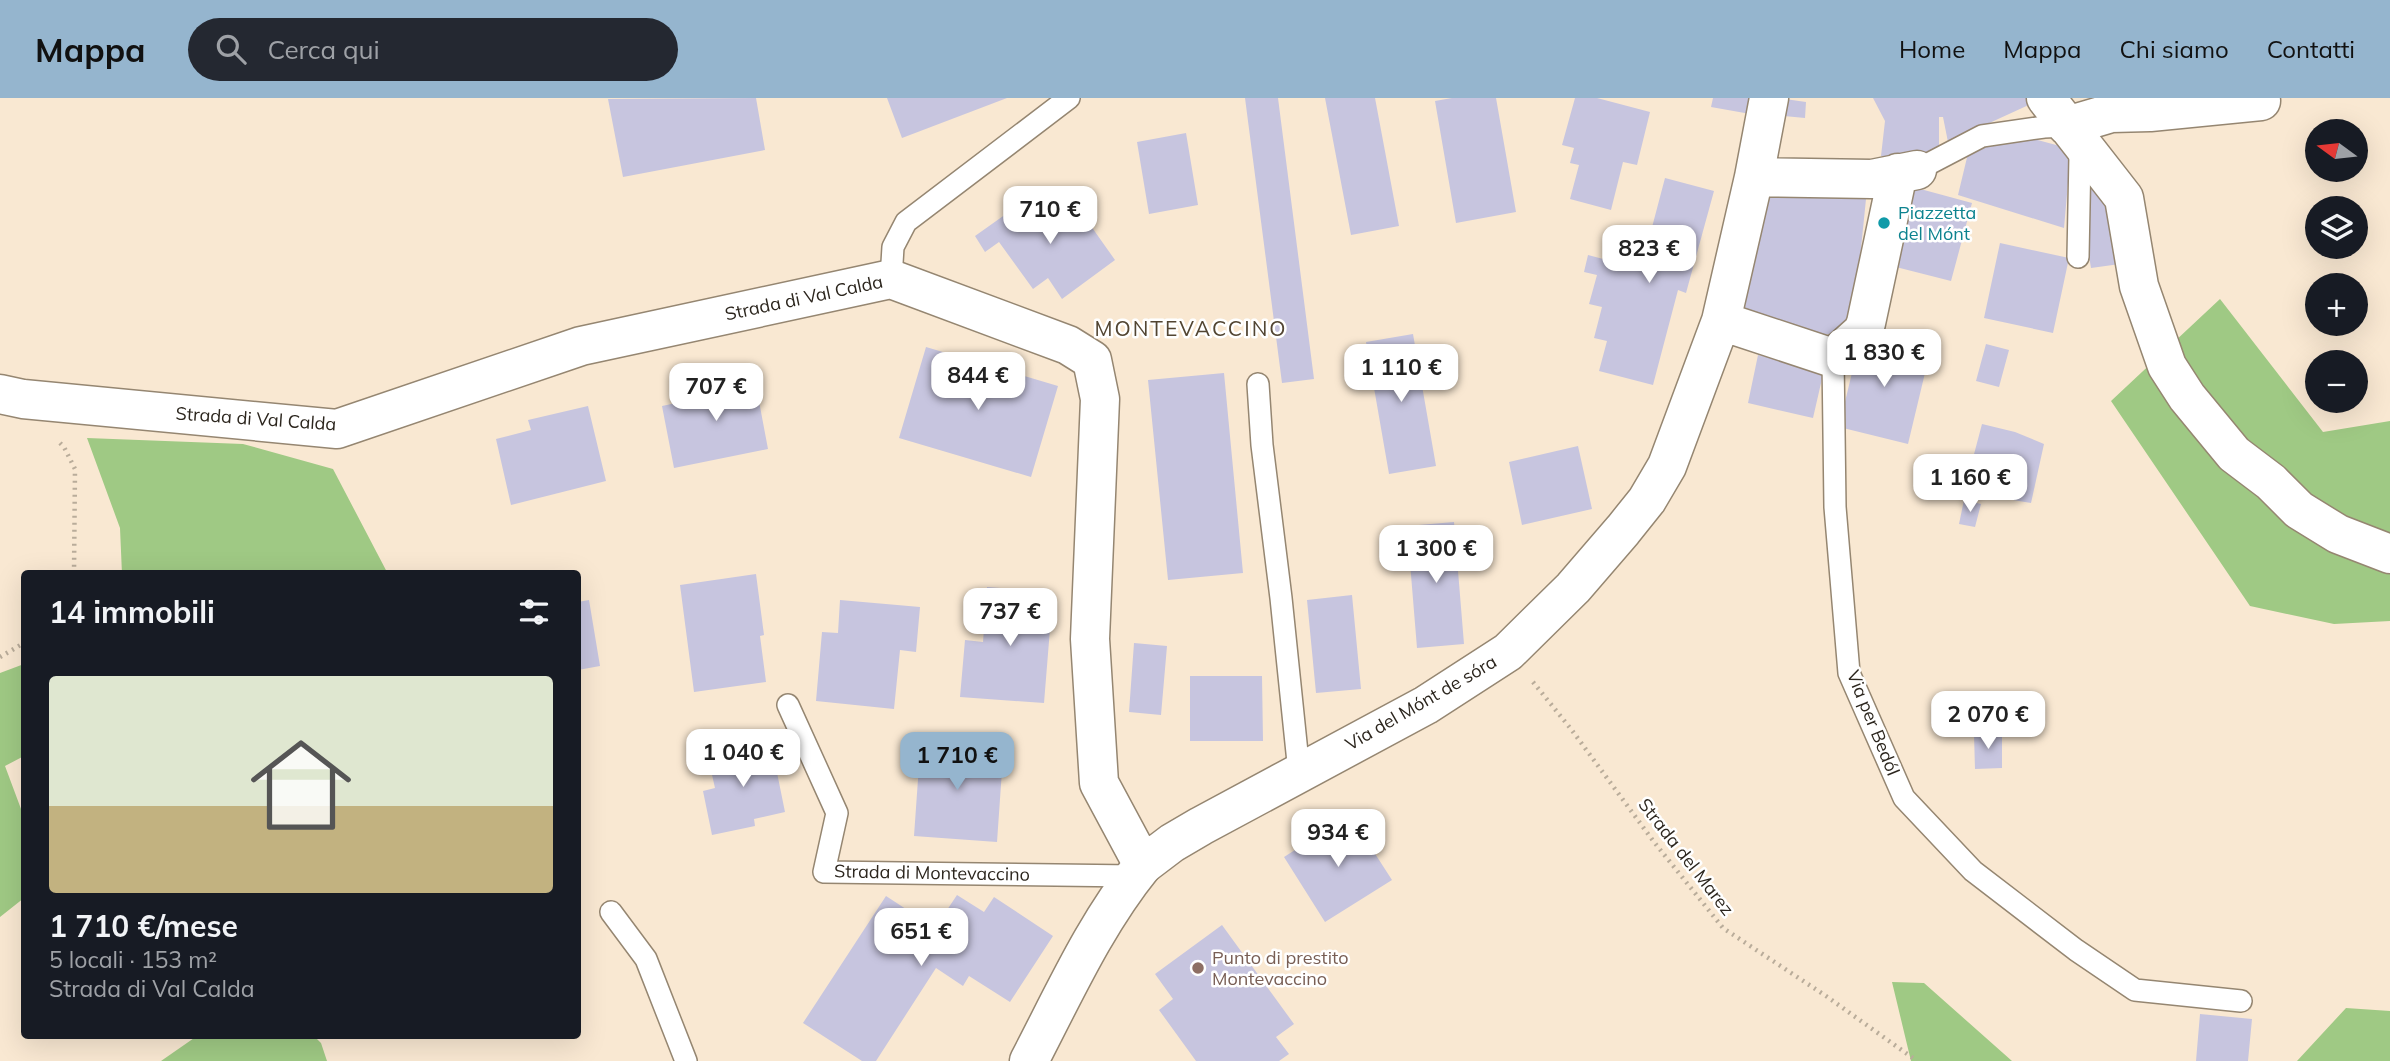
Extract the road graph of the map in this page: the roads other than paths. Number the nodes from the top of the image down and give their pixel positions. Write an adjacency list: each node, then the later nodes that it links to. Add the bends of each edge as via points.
1 (1069, 98): 8 (lane, Strada di Val Calda, via 905,222 893,247)
2 (1769, 98): 6 (street, Via del Mónt de sóra)
3 (2262, 101): 4 (street, via 2150,112)
4 (2057, 112): 5 (lane, via 2044,127 1982,136); 7 (lane, via 2081,155); 13 (street, via 2124,198 2139,286 2167,366 2188,397 2234,454 2298,510 2338,534)
5 (1908, 172): 6 (street, via 1872,178); 10 (street, via 1863,331)
6 (1754, 177): 9 (street, Via del Mónt de sóra)
7 (2078, 257)
8 (891, 279): 12 (street, Strada di Val Calda, via 581,346 337,429); 16 (street, Strada di Val Calda, via 1068,345 1092,360 1100,399 1090,639 1099,783)
9 (1721, 321): 10 (street); 15 (street, Via del Mónt de sóra, via 1667,466 1647,500 1573,588 1508,652 1426,705)
10 (1833, 358): 18 (lane, Via per Bedól, via 1835,507 1849,673 1904,798 1973,871 2135,989)
11 (1258, 383): 15 (lane)
12 (0, 394)
13 (2390, 554)
14 (788, 705): 16 (lane, Strada di Montevaccino, via 837,813 824,872)
15 (1299, 772): 16 (street, Via del Mónt de sóra, via 1172,843)
16 (1139, 870): 20 (street, via 1094,937)
17 (611, 912): 19 (lane, via 646,959)
18 (2241, 1001)
19 (686, 1061)
20 (1029, 1061)

